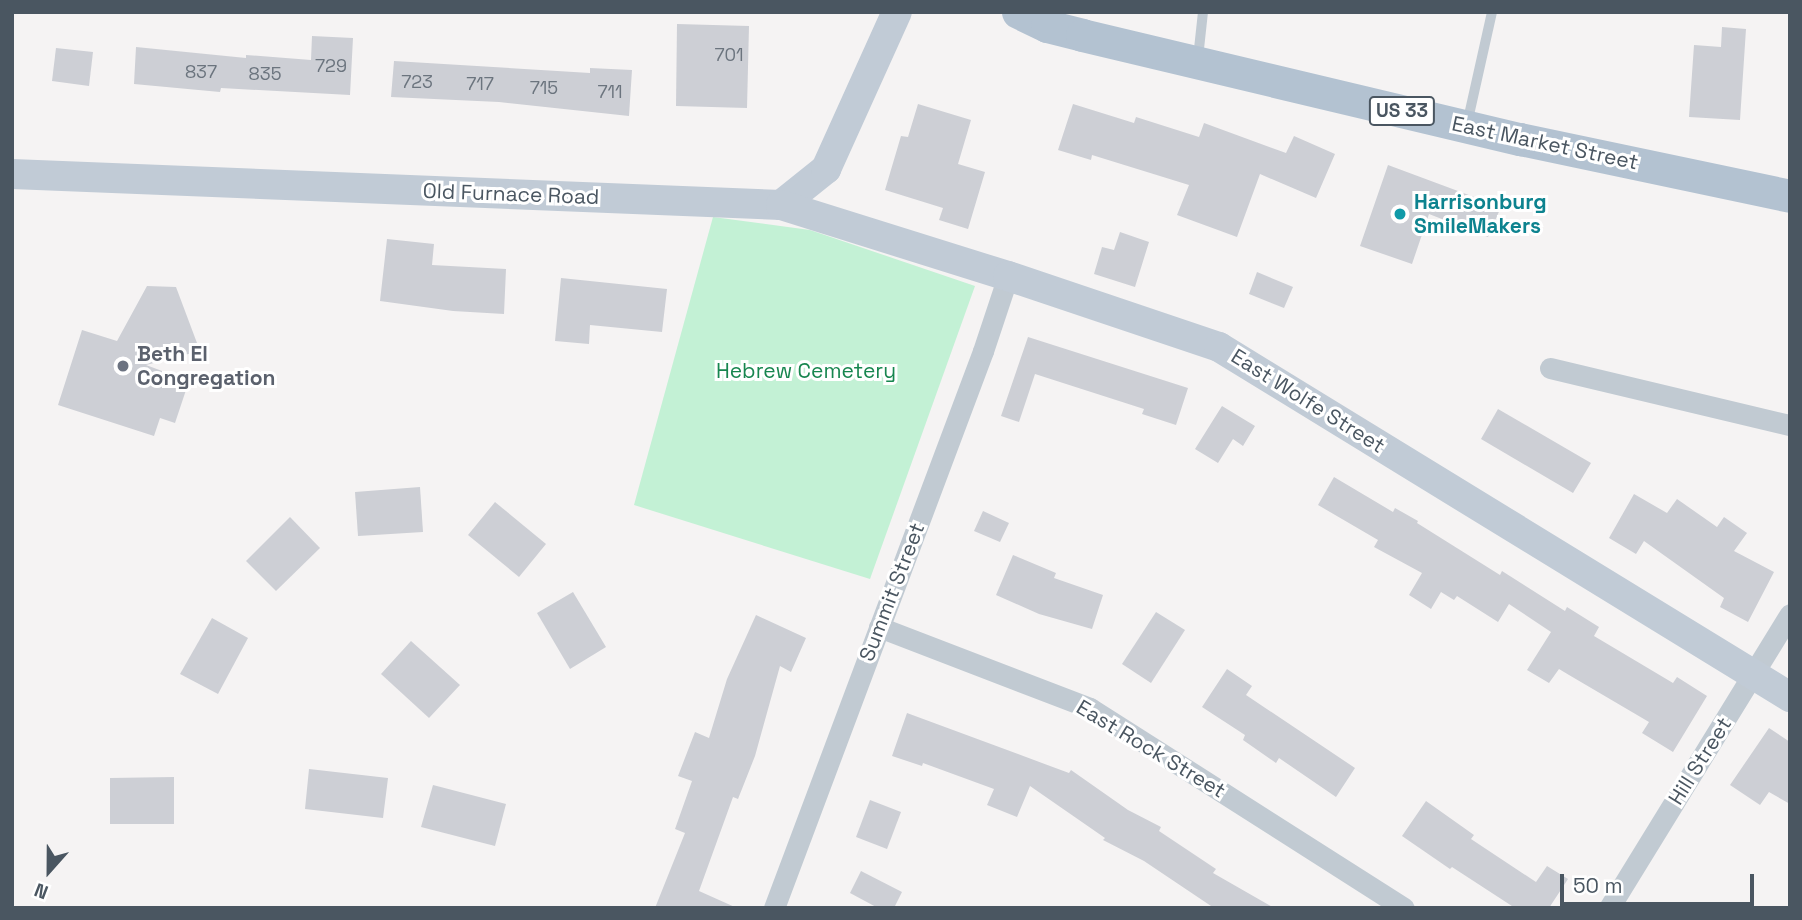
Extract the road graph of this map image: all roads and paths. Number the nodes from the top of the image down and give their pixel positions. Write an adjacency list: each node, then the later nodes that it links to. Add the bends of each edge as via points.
1 (897, 12): 9 (street, via 826,169)
2 (1018, 12): 5 (main road, East Market Street / US 33, via 1047,26 1082,30)
3 (1203, 12): 5 (lane)
4 (1492, 12): 6 (lane)
5 (1197, 62): 6 (main road, East Market Street / US 33)
6 (1467, 127): 8 (main road, East Market Street / US 33)
7 (12, 174): 9 (street, Old Furnace Road)
8 (1790, 195)
9 (781, 205): 10 (street, East Wolfe Street)
10 (1008, 276): 14 (street, Summit Street); 15 (street, East Wolfe Street, via 1219,347)
11 (1550, 368): 12 (street)
12 (1790, 425)
13 (1790, 614): 15 (street, Hill Street)
14 (879, 627): 17 (street, Summit Street); 18 (street, East Rock Street, via 1090,708)
15 (1754, 675): 16 (street, East Wolfe Street); 19 (street, Hill Street)
16 (1790, 697)
17 (774, 908)
18 (1404, 908)
19 (1609, 908)

